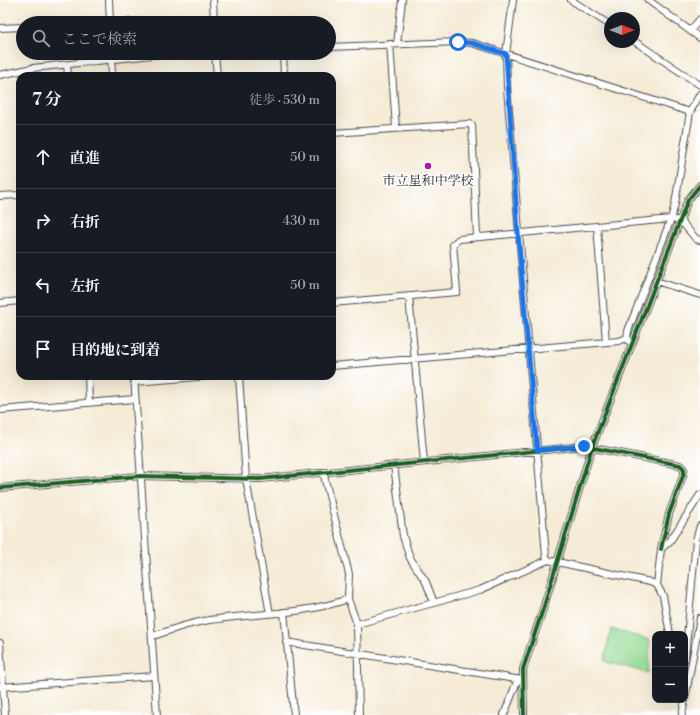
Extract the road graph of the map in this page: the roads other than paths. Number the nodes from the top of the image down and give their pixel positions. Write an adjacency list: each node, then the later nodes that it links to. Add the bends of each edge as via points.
1 (109, 0): 7 (street)
2 (213, 0): 8 (street)
3 (402, 0): 16 (street)
4 (513, 0): 19 (street)
5 (571, 0): 10 (street)
6 (648, 0): 13 (street)
7 (110, 16)
8 (214, 16)
9 (700, 19): 13 (street)
10 (604, 21)
11 (16, 27): 12 (street)
12 (0, 28)
13 (690, 31): 14 (street)
14 (700, 38)
15 (390, 44): 16 (street); 18 (street); 34 (street)
16 (397, 44): 19 (street, via 472,43)
17 (640, 45): 31 (street)
18 (336, 47)
19 (506, 54): 33 (street); 42 (street)
20 (111, 60): 23 (street); 26 (street)
21 (216, 60): 27 (street)
22 (283, 60): 28 (street)
23 (67, 65): 24 (street); 25 (street)
24 (20, 72)
25 (68, 72)
26 (112, 72)
27 (217, 72)
28 (284, 72)
29 (16, 73): 30 (street)
30 (0, 75)
31 (700, 85)
32 (700, 94): 33 (street)
33 (690, 112): 39 (street, via 676,204)
34 (396, 128): 35 (street); 43 (street, via 472,125)
35 (336, 132)
36 (700, 185): 40 (street, via 688,200)
37 (16, 195): 38 (street)
38 (0, 196)
39 (671, 219): 40 (street); 41 (street); 51 (street)
40 (681, 221): 44 (street, via 696,239); 45 (street)
41 (597, 226): 42 (street); 52 (street)
42 (518, 233): 43 (street); 54 (street)
43 (477, 237): 47 (street, via 459,239 453,244 457,292)
44 (700, 240)
45 (656, 281): 46 (street); 53 (street)
46 (700, 295)
47 (409, 296): 50 (street); 55 (street)
48 (16, 301): 49 (street)
49 (0, 303)
50 (336, 303)
51 (627, 338): 52 (street); 53 (street)
52 (606, 342): 54 (street)
53 (631, 344): 63 (street)
54 (528, 349): 55 (street); 64 (street)
55 (414, 359): 56 (street); 65 (street)
56 (336, 366)
57 (88, 380): 61 (street)
58 (134, 380): 60 (street)
59 (239, 380): 69 (street)
60 (135, 399): 61 (street); 68 (street)
61 (89, 403): 62 (street)
62 (0, 410)
63 (592, 447): 64 (street); 73 (street, via 684,469); 75 (street)
64 (537, 450): 65 (street); 74 (street)
65 (424, 462): 66 (street)
66 (394, 465): 67 (street); 78 (street, via 404,540 410,558 426,582)
67 (324, 472): 69 (street); 77 (street, via 349,574)
68 (140, 476): 69 (street); 70 (street); 85 (street, via 143,539)
69 (246, 479): 80 (street)
70 (0, 488)
71 (700, 495): 73 (street, via 670,541)
72 (700, 526): 84 (street, via 696,540)
73 (661, 549): 76 (street)
74 (548, 560): 75 (street); 78 (street, via 480,590)
75 (557, 561): 76 (street); 90 (street)
76 (657, 585): 83 (street, via 663,596)
77 (348, 599): 79 (street); 82 (street)
78 (434, 603): 82 (street)
79 (284, 612): 80 (street); 86 (street)
80 (270, 614): 85 (street, via 216,619)
81 (700, 618): 99 (street)
82 (357, 624): 88 (street)
83 (669, 631)
84 (688, 631)
85 (153, 636): 89 (street)
86 (286, 642): 88 (street); 95 (street)
87 (0, 643): 91 (street)
88 (358, 654): 90 (street); 96 (street)
89 (154, 676): 91 (street); 94 (street)
90 (520, 680): 97 (street); 98 (street)
91 (2, 687): 93 (street)
92 (682, 703): 99 (street)
93 (5, 715)
94 (157, 715)
95 (294, 715)
96 (359, 715)
97 (504, 715)
98 (524, 715)
99 (682, 715)

